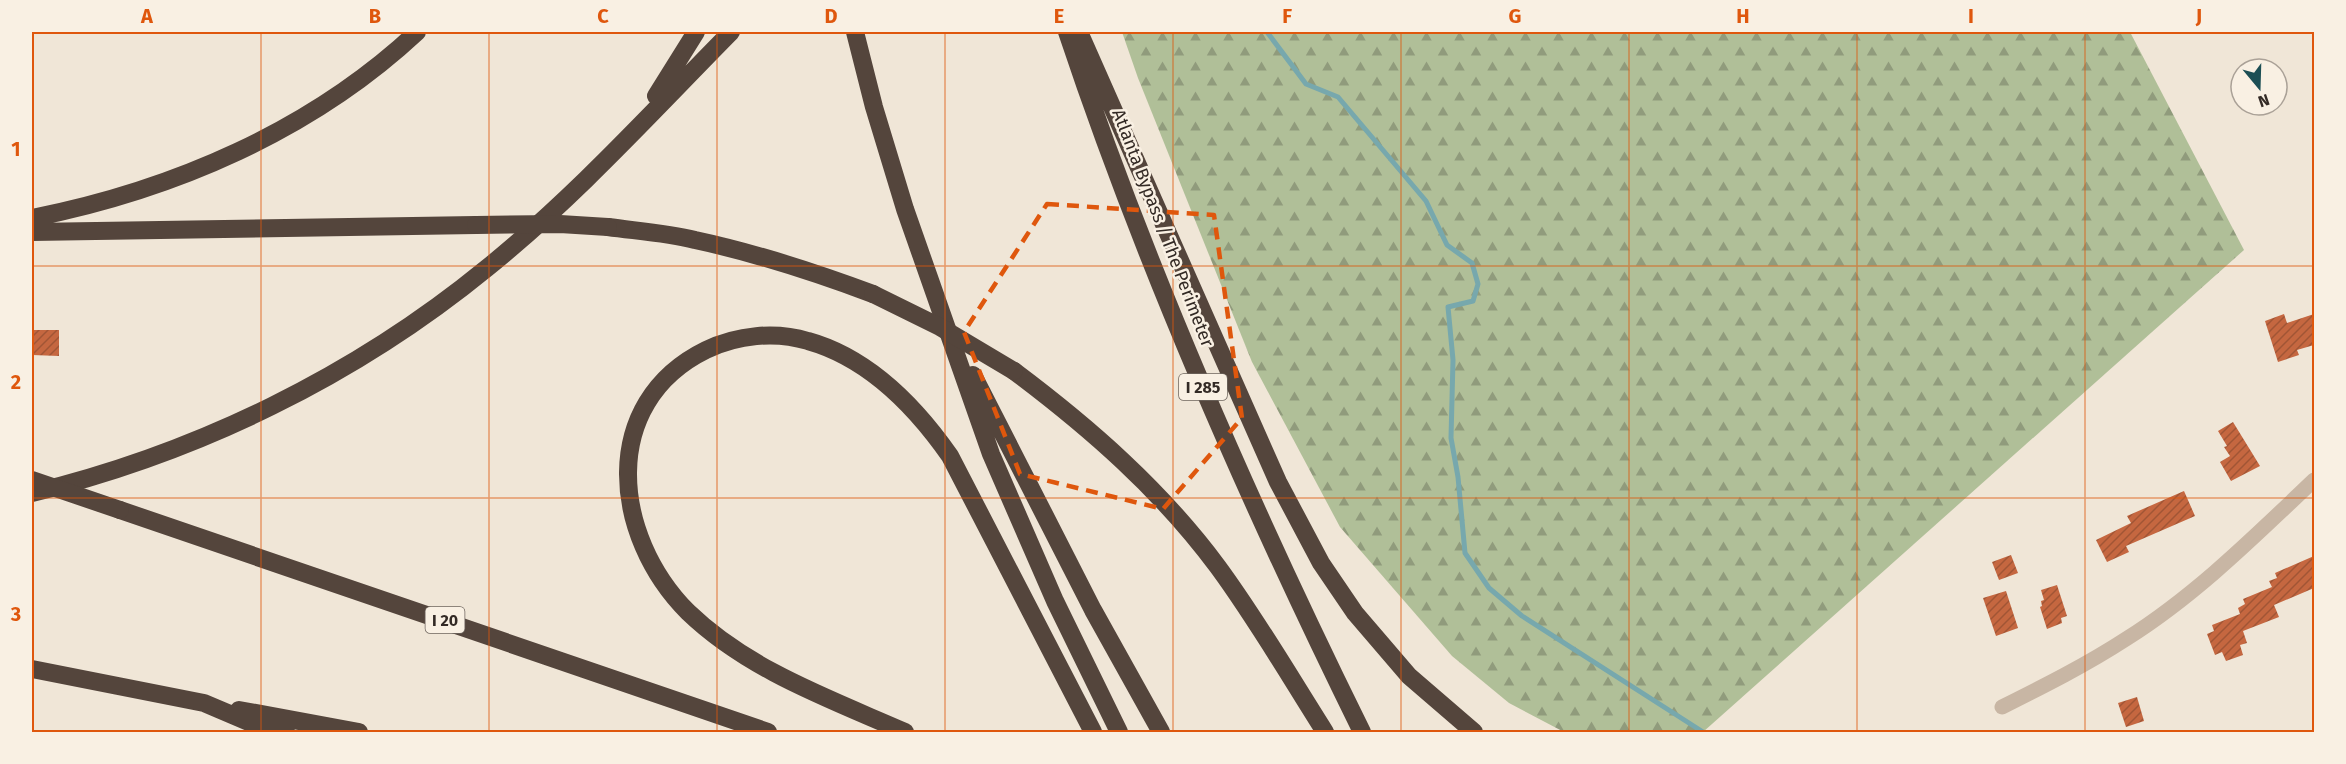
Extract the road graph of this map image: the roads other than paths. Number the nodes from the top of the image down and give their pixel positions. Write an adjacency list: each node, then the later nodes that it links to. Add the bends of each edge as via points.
1 (417, 32): 8 (highway, via 343,91 225,158 140,191)
2 (696, 32): 7 (highway, via 657,93)
3 (731, 32): 7 (highway)
4 (855, 32): 10 (highway, via 874,107)
5 (1067, 32): 25 (highway, Atlanta Bypass / The Perimeter / I 285, via 1120,181 1190,356 1279,560)
6 (1078, 32): 26 (highway, via 1269,463 1321,563 1355,613 1401,668)
7 (602, 163): 13 (highway, via 472,281 355,362 273,405 184,444 104,473)
8 (32, 218)
9 (32, 232): 24 (highway, bridge, via 560,224 608,227 693,239 757,254 873,294 940,327 1014,371 1110,448 1186,527 1245,604)
10 (939, 309): 22 (highway, via 995,465 1050,591); 23 (highway)
11 (32, 480): 19 (highway, I 20, bridge)
12 (2314, 480): 16 (street, via 2216,572 2128,638)
13 (32, 493)
14 (32, 669): 15 (highway)
15 (204, 703): 17 (highway, via 258,726); 18 (highway)
16 (2002, 707)
17 (286, 732)
18 (359, 732)
19 (768, 732)
20 (905, 732): 21 (highway, via 773,672 734,649 687,610 648,555 629,505 631,443 642,414 660,387 697,354 742,338 794,337 850,360 899,395 927,423 950,456)
21 (1093, 732)
22 (1119, 732)
23 (1161, 732)
24 (1324, 732)
25 (1362, 732)
26 (1474, 732)

